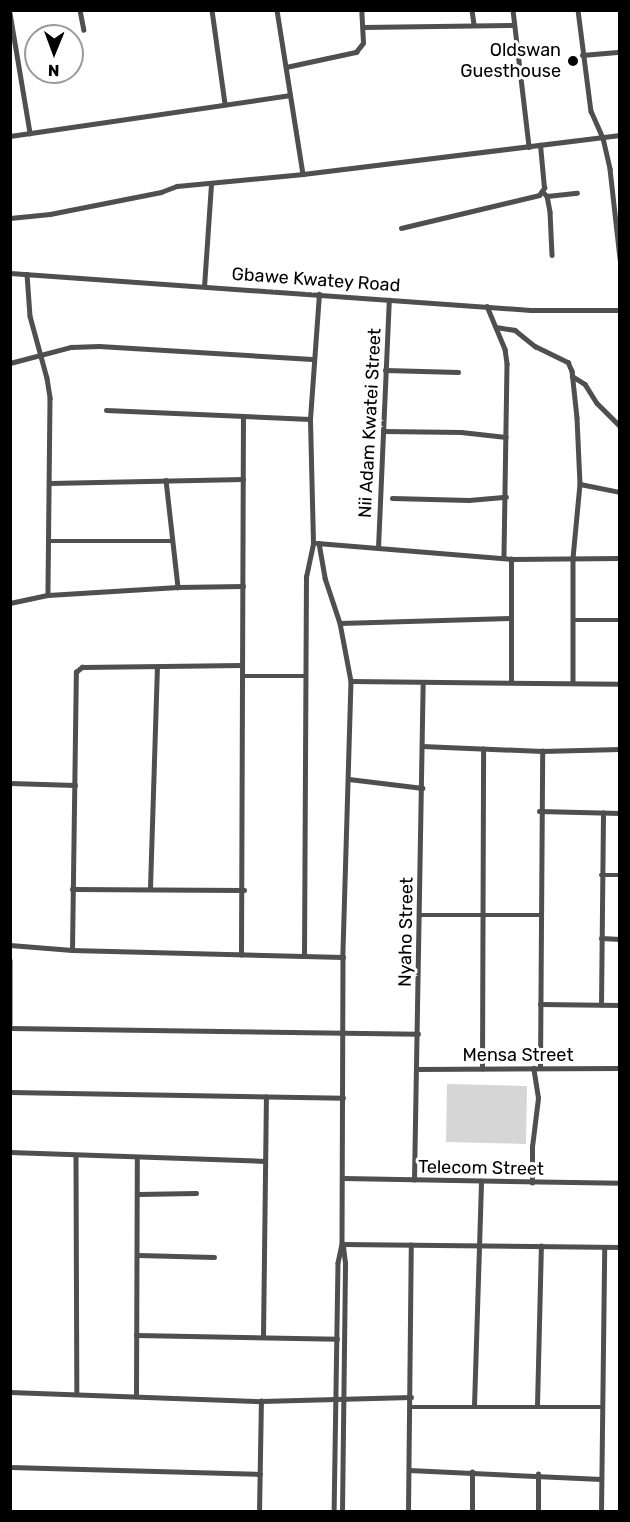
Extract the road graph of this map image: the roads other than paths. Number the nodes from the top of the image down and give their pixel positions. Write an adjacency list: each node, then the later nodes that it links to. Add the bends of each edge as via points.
1 (212, 10): 15 (street)
2 (277, 10): 13 (street)
3 (361, 10): 10 (street)
4 (472, 10): 8 (street)
5 (513, 10): 9 (street)
6 (578, 10): 12 (street)
7 (10, 13): 16 (street)
8 (474, 24): 9 (street); 10 (street)
9 (514, 25): 21 (street)
10 (363, 27): 13 (street, via 363,43 356,52)
11 (620, 52): 12 (street)
12 (582, 56): 19 (street, via 591,111)
13 (286, 67): 14 (street)
14 (290, 95): 15 (street); 22 (street)
15 (225, 104): 16 (street)
16 (30, 133): 18 (street)
17 (620, 135): 19 (street)
18 (10, 136)
19 (603, 138): 20 (street); 29 (street)
20 (540, 146): 21 (street); 25 (street)
21 (529, 147): 22 (street)
22 (303, 174): 23 (street)
23 (211, 184): 26 (street, via 177,186 50,214); 32 (street)
24 (578, 193): 25 (street)
25 (545, 194): 27 (street); 28 (street)
26 (10, 218)
27 (401, 228)
28 (552, 255)
29 (620, 258)
30 (10, 273): 31 (street, Gbawe Kwatey Road)
31 (27, 274): 32 (street, Gbawe Kwatey Road); 38 (street, via 30,316)
32 (204, 287): 33 (street, Gbawe Kwatey Road)
33 (319, 294): 34 (street, Gbawe Kwatey Road); 39 (street)
34 (389, 300): 35 (street, Gbawe Kwatey Road); 41 (street, Nii Adam Kwatei Street)
35 (487, 306): 36 (street, Gbawe Kwatey Road); 37 (street)
36 (620, 310)
37 (496, 327): 43 (street, via 515,330 535,346 568,362); 49 (street, via 507,364)
38 (40, 353): 39 (street, via 99,346); 40 (street); 52 (street, via 50,398)
39 (312, 359): 46 (street)
40 (10, 363)
41 (385, 370): 42 (street); 48 (street, Nii Adam Kwatei Street)
42 (458, 372)
43 (573, 376): 47 (street, via 585,384); 53 (street)
44 (106, 410): 45 (street)
45 (243, 417): 46 (street); 50 (street)
46 (310, 419): 59 (street)
47 (620, 426)
48 (383, 431): 49 (street); 60 (street, Nii Adam Kwatei Street)
49 (506, 437): 55 (street)
50 (243, 479): 51 (street); 66 (street)
51 (166, 480): 52 (street); 58 (street)
52 (50, 483): 57 (street)
53 (580, 484): 54 (street); 62 (street)
54 (620, 492)
55 (506, 497): 56 (street); 61 (street)
56 (392, 498)
57 (49, 541): 58 (street); 67 (street)
58 (172, 541): 65 (street)
59 (316, 543): 60 (street); 72 (street); 76 (street, via 306,577)
60 (378, 548): 61 (street)
61 (504, 558): 64 (street)
62 (573, 558): 63 (street); 64 (street); 70 (street)
63 (620, 558)
64 (511, 559): 69 (street)
65 (178, 586): 66 (street); 67 (street)
66 (243, 586): 73 (street)
67 (48, 595): 68 (street)
68 (10, 603)
69 (511, 618): 72 (street); 78 (street)
70 (574, 620): 71 (street); 80 (street)
71 (620, 620)
72 (340, 623): 77 (street)
73 (242, 665): 74 (street); 75 (street)
74 (157, 668): 88 (street, via 82,667 76,672); 95 (street)
75 (243, 676): 76 (street); 97 (street)
76 (305, 676): 106 (street)
77 (351, 681): 79 (street); 86 (street)
78 (511, 682): 79 (street); 80 (street)
79 (423, 683): 82 (street, Nyaho Street)
80 (573, 683): 81 (street)
81 (620, 684)
82 (422, 746): 83 (street); 89 (street, Nyaho Street)
83 (483, 749): 85 (street); 99 (street)
84 (620, 749): 85 (street)
85 (542, 751): 90 (street)
86 (349, 779): 89 (street); 107 (street)
87 (10, 783): 88 (street)
88 (75, 785): 96 (street)
89 (422, 788): 98 (street, Nyaho Street)
90 (539, 811): 91 (street); 100 (street)
91 (603, 813): 92 (street); 93 (street)
92 (620, 813)
93 (601, 875): 94 (street); 101 (street)
94 (620, 875)
95 (150, 888): 96 (street); 97 (street)
96 (72, 889): 104 (street)
97 (244, 890): 105 (street)
98 (419, 915): 99 (street); 114 (street, Nyaho Street)
99 (481, 915): 100 (street); 119 (street)
100 (540, 915): 109 (street)
101 (602, 938): 102 (street); 110 (street)
102 (620, 939)
103 (10, 945): 104 (street)
104 (72, 950): 105 (street)
105 (241, 955): 106 (street)
106 (304, 956): 107 (street)
107 (344, 957): 113 (street)
108 (10, 960): 112 (street)
109 (540, 1004): 110 (street); 116 (street)
110 (601, 1005): 111 (street)
111 (620, 1005)
112 (10, 1026): 113 (street)
113 (342, 1034): 114 (street); 122 (street)
114 (418, 1034): 118 (street, Nyaho Street)
115 (533, 1068): 116 (street, Mensa Street); 119 (street, Mensa Street); 130 (street, via 538,1098)
116 (540, 1068): 117 (street, Mensa Street)
117 (620, 1068)
118 (416, 1069): 119 (street, Mensa Street); 128 (street, Nyaho Street)
119 (482, 1069)
120 (10, 1092): 121 (street)
121 (266, 1097): 122 (street); 126 (street)
122 (343, 1098): 127 (street)
123 (10, 1152): 124 (street)
124 (76, 1156): 125 (street); 146 (street)
125 (137, 1158): 126 (street); 133 (street)
126 (265, 1161): 143 (street)
127 (343, 1178): 128 (street, Telecom Street); 134 (street)
128 (414, 1180): 129 (street, Telecom Street)
129 (481, 1181): 130 (street, Telecom Street); 136 (street)
130 (532, 1183): 131 (street, Telecom Street)
131 (620, 1183)
132 (196, 1193): 133 (street)
133 (138, 1194): 140 (street)
134 (342, 1244): 135 (street); 144 (street); 149 (street)
135 (411, 1245): 136 (street); 148 (street)
136 (478, 1246): 137 (street); 152 (street)
137 (541, 1246): 139 (street); 153 (street)
138 (620, 1247): 139 (street)
139 (604, 1248): 155 (street)
140 (138, 1255): 141 (street); 142 (street)
141 (214, 1257)
142 (136, 1335): 143 (street); 147 (street)
143 (263, 1337): 144 (street)
144 (337, 1339): 150 (street)
145 (10, 1392): 146 (street)
146 (77, 1394): 147 (street)
147 (136, 1396): 151 (street)
148 (411, 1397): 149 (street); 154 (street)
149 (344, 1399): 150 (street); 164 (street)
150 (336, 1400): 151 (street); 163 (street)
151 (261, 1401): 159 (street)
152 (474, 1406): 153 (street); 154 (street)
153 (537, 1406): 155 (street)
154 (411, 1407): 157 (street)
155 (602, 1407): 161 (street)
156 (10, 1467): 159 (street)
157 (409, 1470): 158 (street); 165 (street)
158 (472, 1472): 160 (street); 166 (street)
159 (260, 1474): 162 (street)
160 (538, 1474): 161 (street); 167 (street)
161 (601, 1479): 168 (street)
162 (259, 1512)
163 (334, 1512)
164 (342, 1512)
165 (408, 1512)
166 (472, 1512)
167 (538, 1512)
168 (601, 1512)

